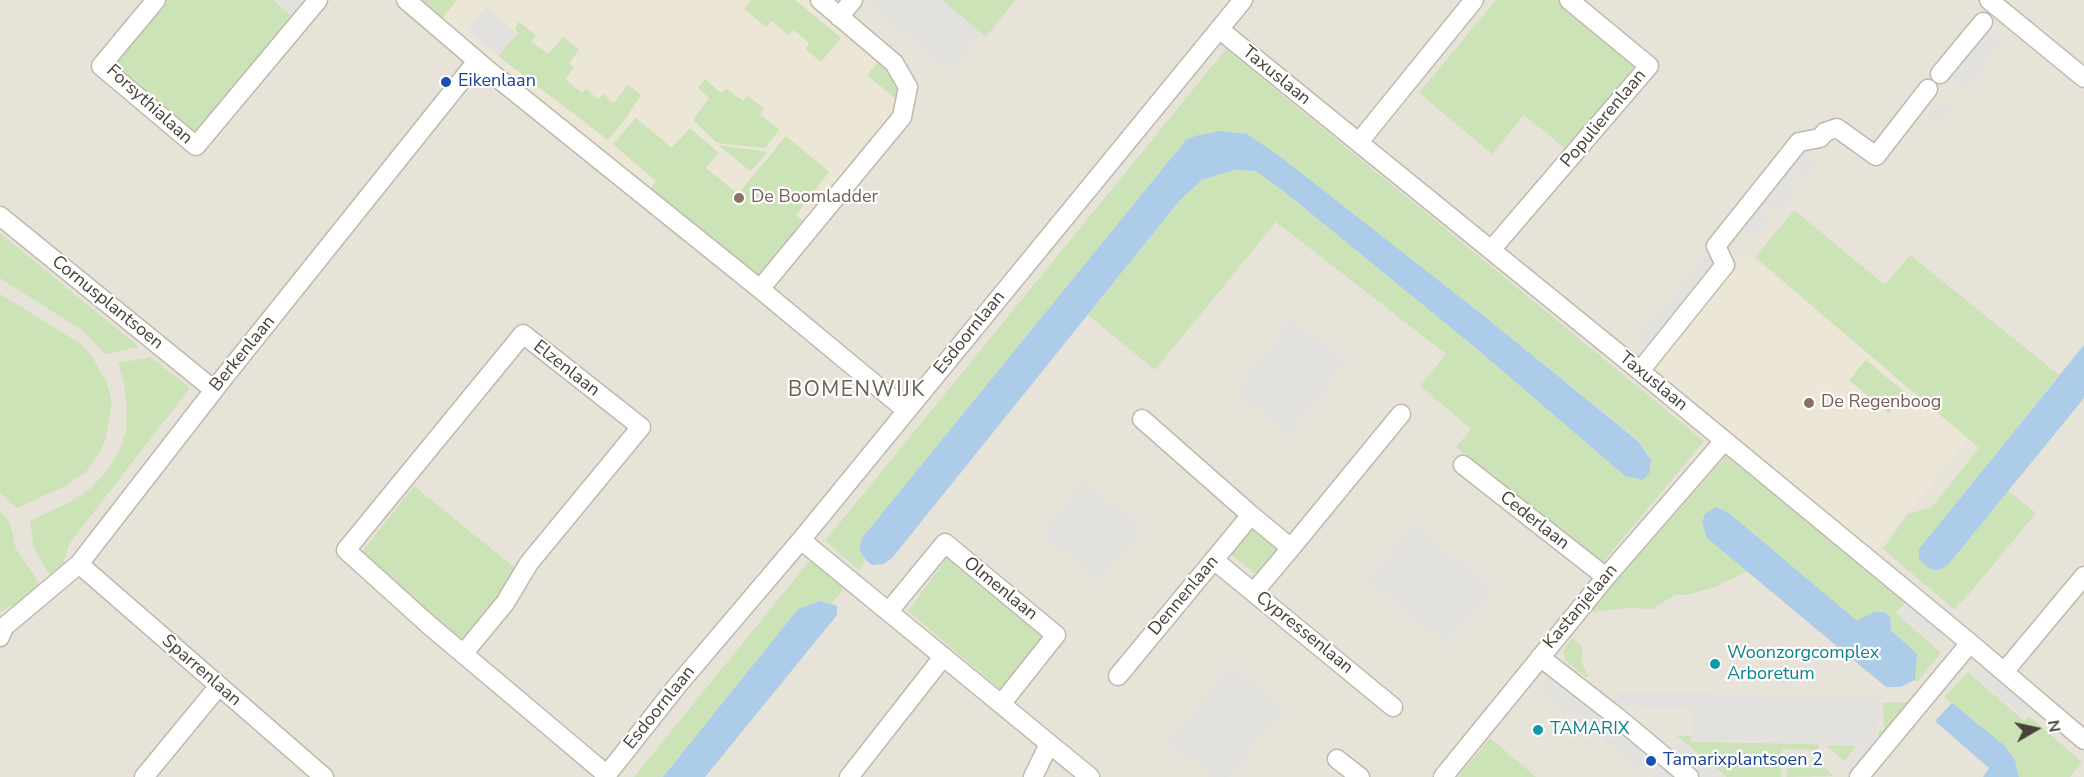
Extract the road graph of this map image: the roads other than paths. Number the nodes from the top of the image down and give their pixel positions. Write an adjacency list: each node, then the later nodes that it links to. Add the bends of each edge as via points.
1 (156, 0): 2 (street, Forsythialaan, via 101,66 196,146)
2 (318, 0)
3 (406, 0): 13 (street)
4 (820, 0): 10 (street)
5 (853, 0): 10 (street)
6 (1243, 0): 12 (street, Esdoornlaan)
7 (1474, 0): 17 (street)
8 (1569, 0): 19 (street, Populierenlaan, via 1649,66)
9 (1989, 0): 15 (street)
10 (840, 16): 20 (street, via 894,63 908,87 902,117)
11 (1983, 22): 14 (street)
12 (1219, 29): 17 (street, Taxuslaan); 23 (street, Esdoornlaan)
13 (477, 61): 20 (street); 22 (street, Berkenlaan)
14 (1940, 74)
15 (2084, 78)
16 (1928, 89): 21 (street, via 1876,156 1837,128 1820,138 1799,142 1717,244 1725,265)
17 (1359, 142): 19 (street, Taxuslaan)
18 (0, 216): 22 (street, Cornusplantsoen)
19 (1491, 250): 21 (street, Taxuslaan)
20 (760, 289): 23 (street)
21 (1640, 371): 26 (street, Taxuslaan)
22 (214, 390): 32 (street, Berkenlaan)
23 (906, 410): 29 (street, Esdoornlaan)
24 (1401, 414): 30 (street)
25 (1142, 419): 28 (street)
26 (1724, 441): 34 (street, Kastanjelaan); 38 (street, Taxuslaan)
27 (1463, 465): 34 (street, Cederlaan)
28 (1251, 515): 30 (street); 31 (street, Dennenlaan)
29 (801, 540): 36 (street); 50 (street, Esdoornlaan)
30 (1291, 548): 35 (street)
31 (1214, 560): 35 (street, Cypressenlaan); 43 (street, Dennenlaan)
32 (79, 564): 37 (street, Berkenlaan, via 4,627); 44 (street, Sparrenlaan)
33 (2084, 576): 42 (street)
34 (1605, 577): 41 (street, Kastanjelaan)
35 (1254, 592): 46 (street, Cypressenlaan)
36 (889, 611): 40 (street); 45 (street, Olmenlaan, via 945,543 954,550 1056,635)
37 (0, 637)
38 (1970, 643): 42 (street, Taxuslaan); 59 (street)
39 (464, 654): 39 (street, Elzenlaan, via 346,550 522,334 641,427 529,562 505,603); 50 (street, Elzenlaan)
40 (943, 657): 45 (street); 53 (street)
41 (1540, 657): 57 (street, Kastanjelaan); 58 (street)
42 (2004, 672): 47 (street, Taxuslaan)
43 (1118, 676)
44 (218, 687): 51 (street); 52 (street, Sparrenlaan)
45 (1002, 703): 48 (street)
46 (1393, 707)
47 (2084, 740)
48 (1049, 744): 54 (street); 55 (street)
49 (1337, 759): 56 (street)
50 (606, 776)
51 (144, 777)
52 (324, 777)
53 (849, 777)
54 (1033, 777)
55 (1090, 777)
56 (1360, 777)
57 (1443, 777)
58 (1689, 777)
59 (1859, 777)

